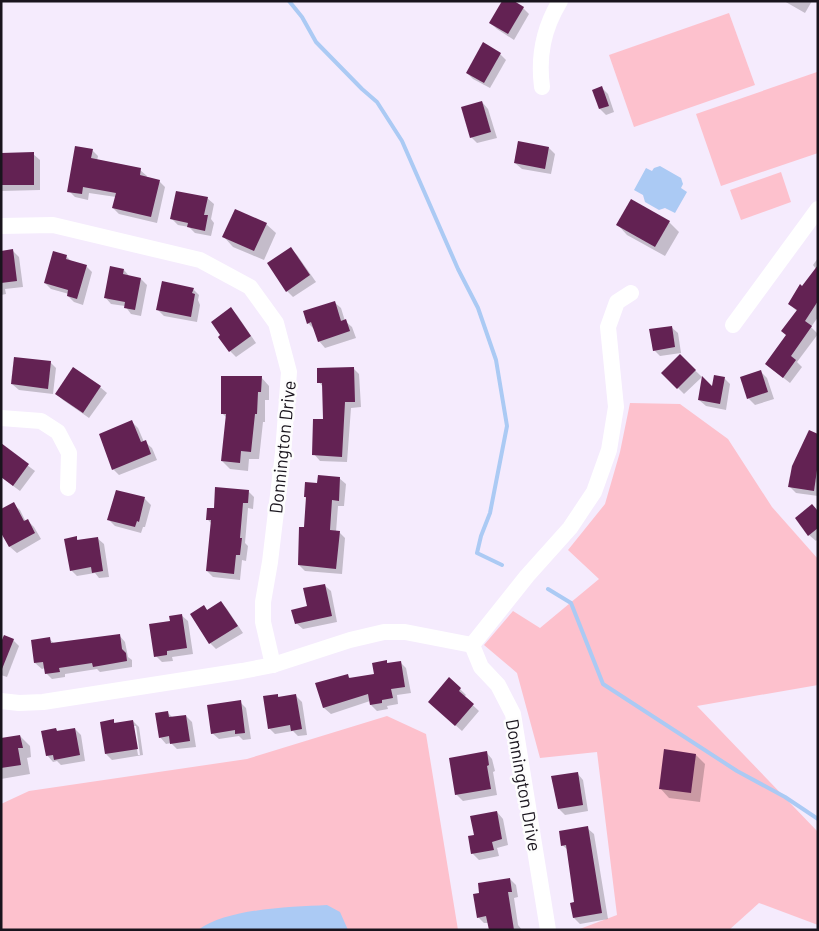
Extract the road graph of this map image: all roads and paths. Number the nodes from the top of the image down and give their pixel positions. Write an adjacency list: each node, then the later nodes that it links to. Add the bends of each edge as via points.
1 (560, 1): 2 (street, via 542,46 539,66)
2 (542, 87)
3 (818, 209): 6 (street)
4 (1, 226): 10 (street, Donnington Drive, via 53,225 200,260 250,287 276,323 289,372 278,497 263,602 263,622)
5 (632, 293): 9 (street, via 617,302 608,327 616,408 608,450 594,492 570,528)
6 (733, 324)
7 (1, 418): 8 (street, via 41,421 58,432 69,453)
8 (68, 488)
9 (472, 646): 10 (street, via 405,632 384,632); 12 (street, Donnington Drive, via 481,667 498,685 513,714)
10 (273, 665): 11 (street, via 43,702)
11 (1, 701)
12 (548, 930)

